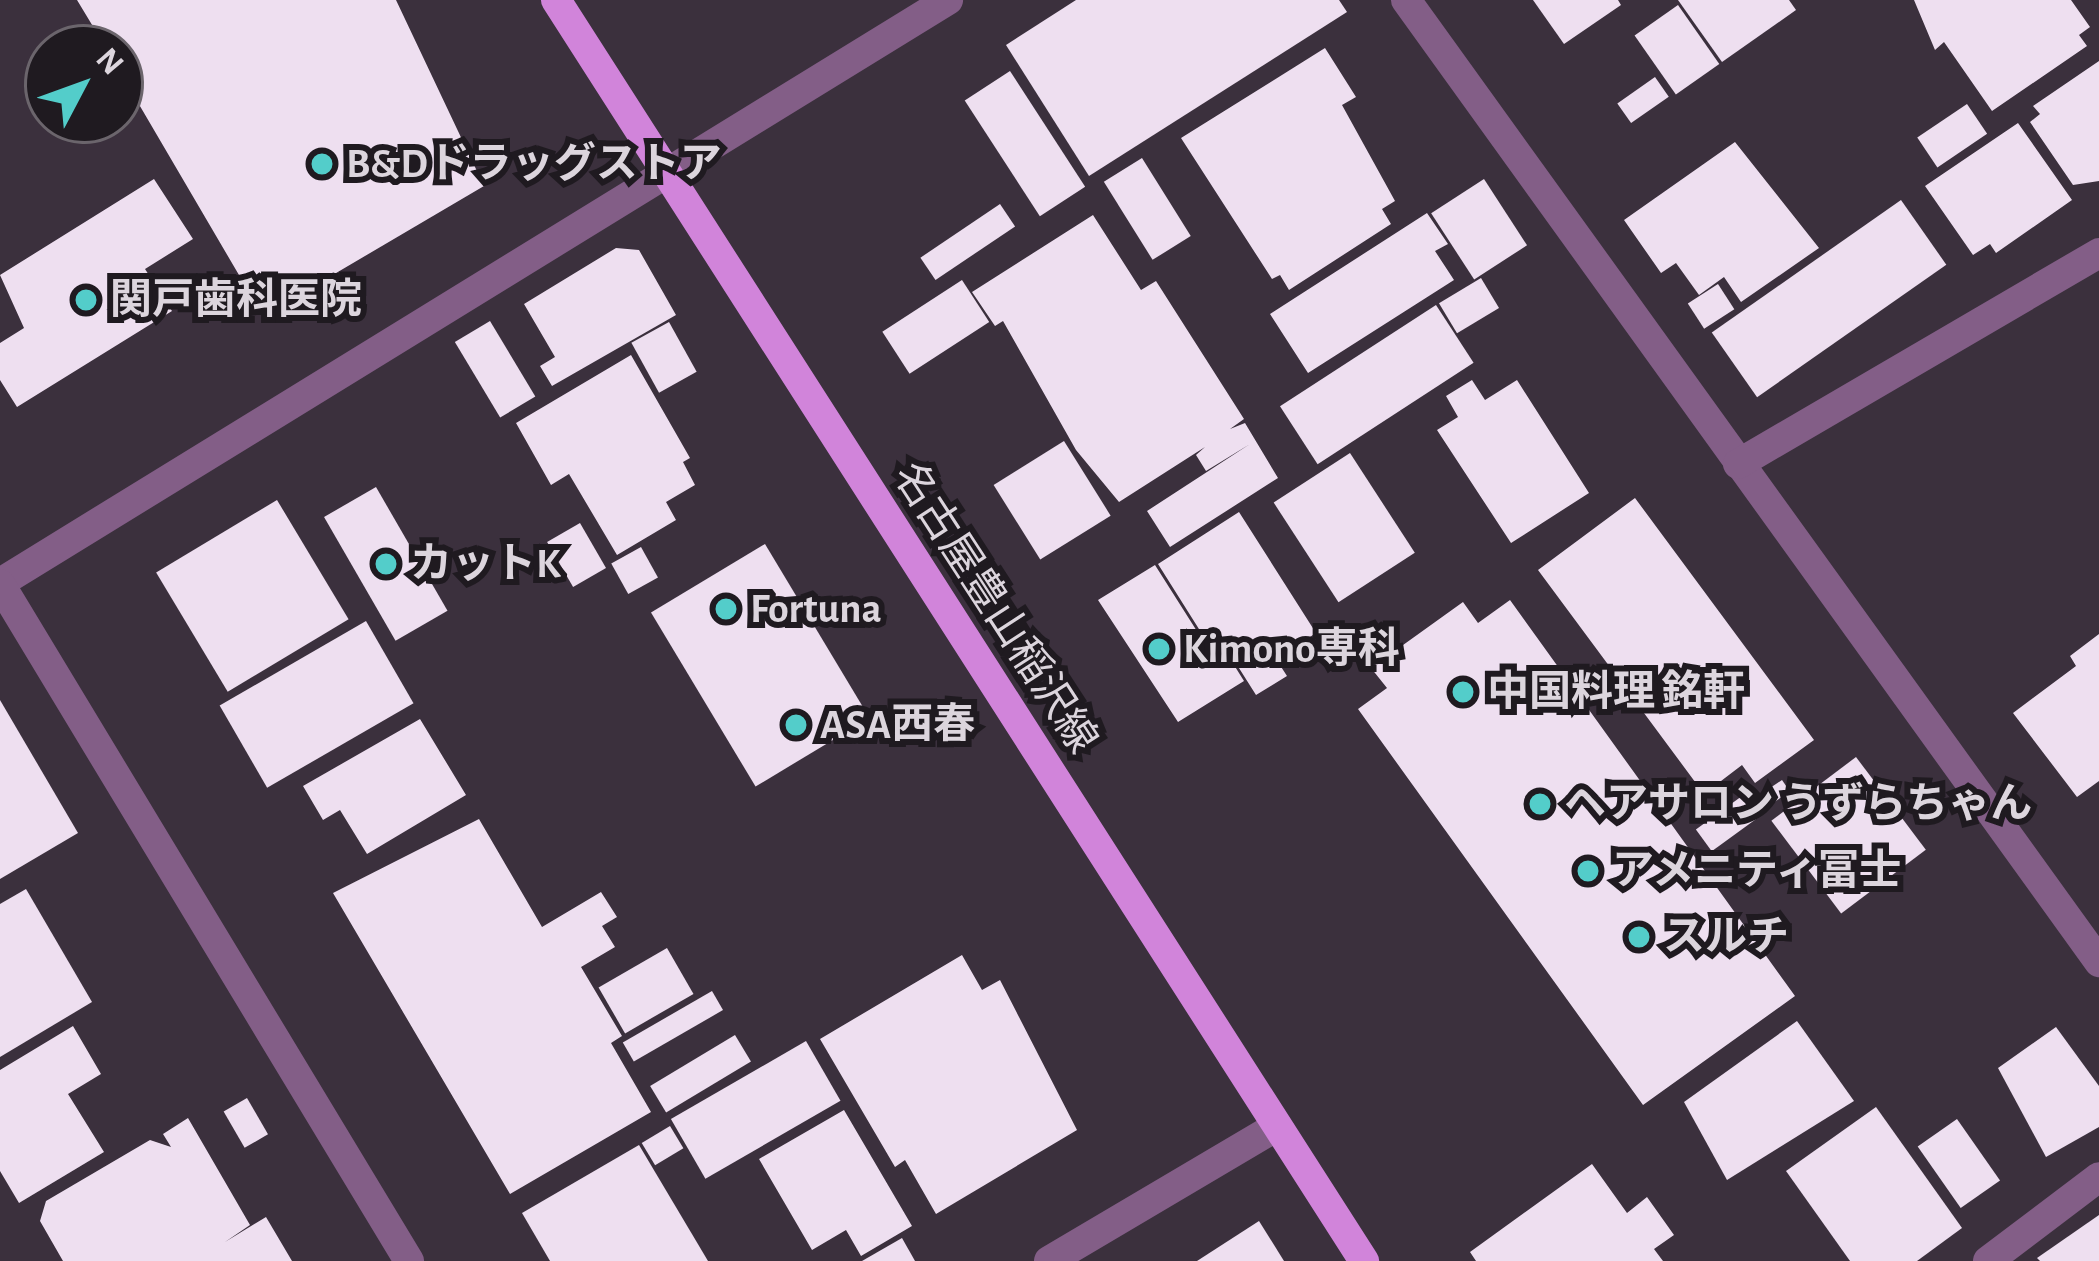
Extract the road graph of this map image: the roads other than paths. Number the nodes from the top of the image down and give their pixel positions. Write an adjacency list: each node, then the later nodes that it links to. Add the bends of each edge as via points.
1 (556, 0): 4 (main road, 名古屋豊山稲沢線)
2 (948, 0): 4 (street)
3 (1406, 0): 6 (street)
4 (668, 175): 7 (street); 9 (main road, 名古屋豊山稲沢線)
5 (2099, 253): 6 (street)
6 (1738, 464): 8 (street)
7 (0, 584): 11 (street)
8 (2099, 962)
9 (1277, 1126): 12 (street); 13 (main road, 名古屋豊山稲沢線)
10 (2099, 1177): 14 (street)
11 (409, 1261)
12 (1049, 1261)
13 (1364, 1261)
14 (1988, 1261)

